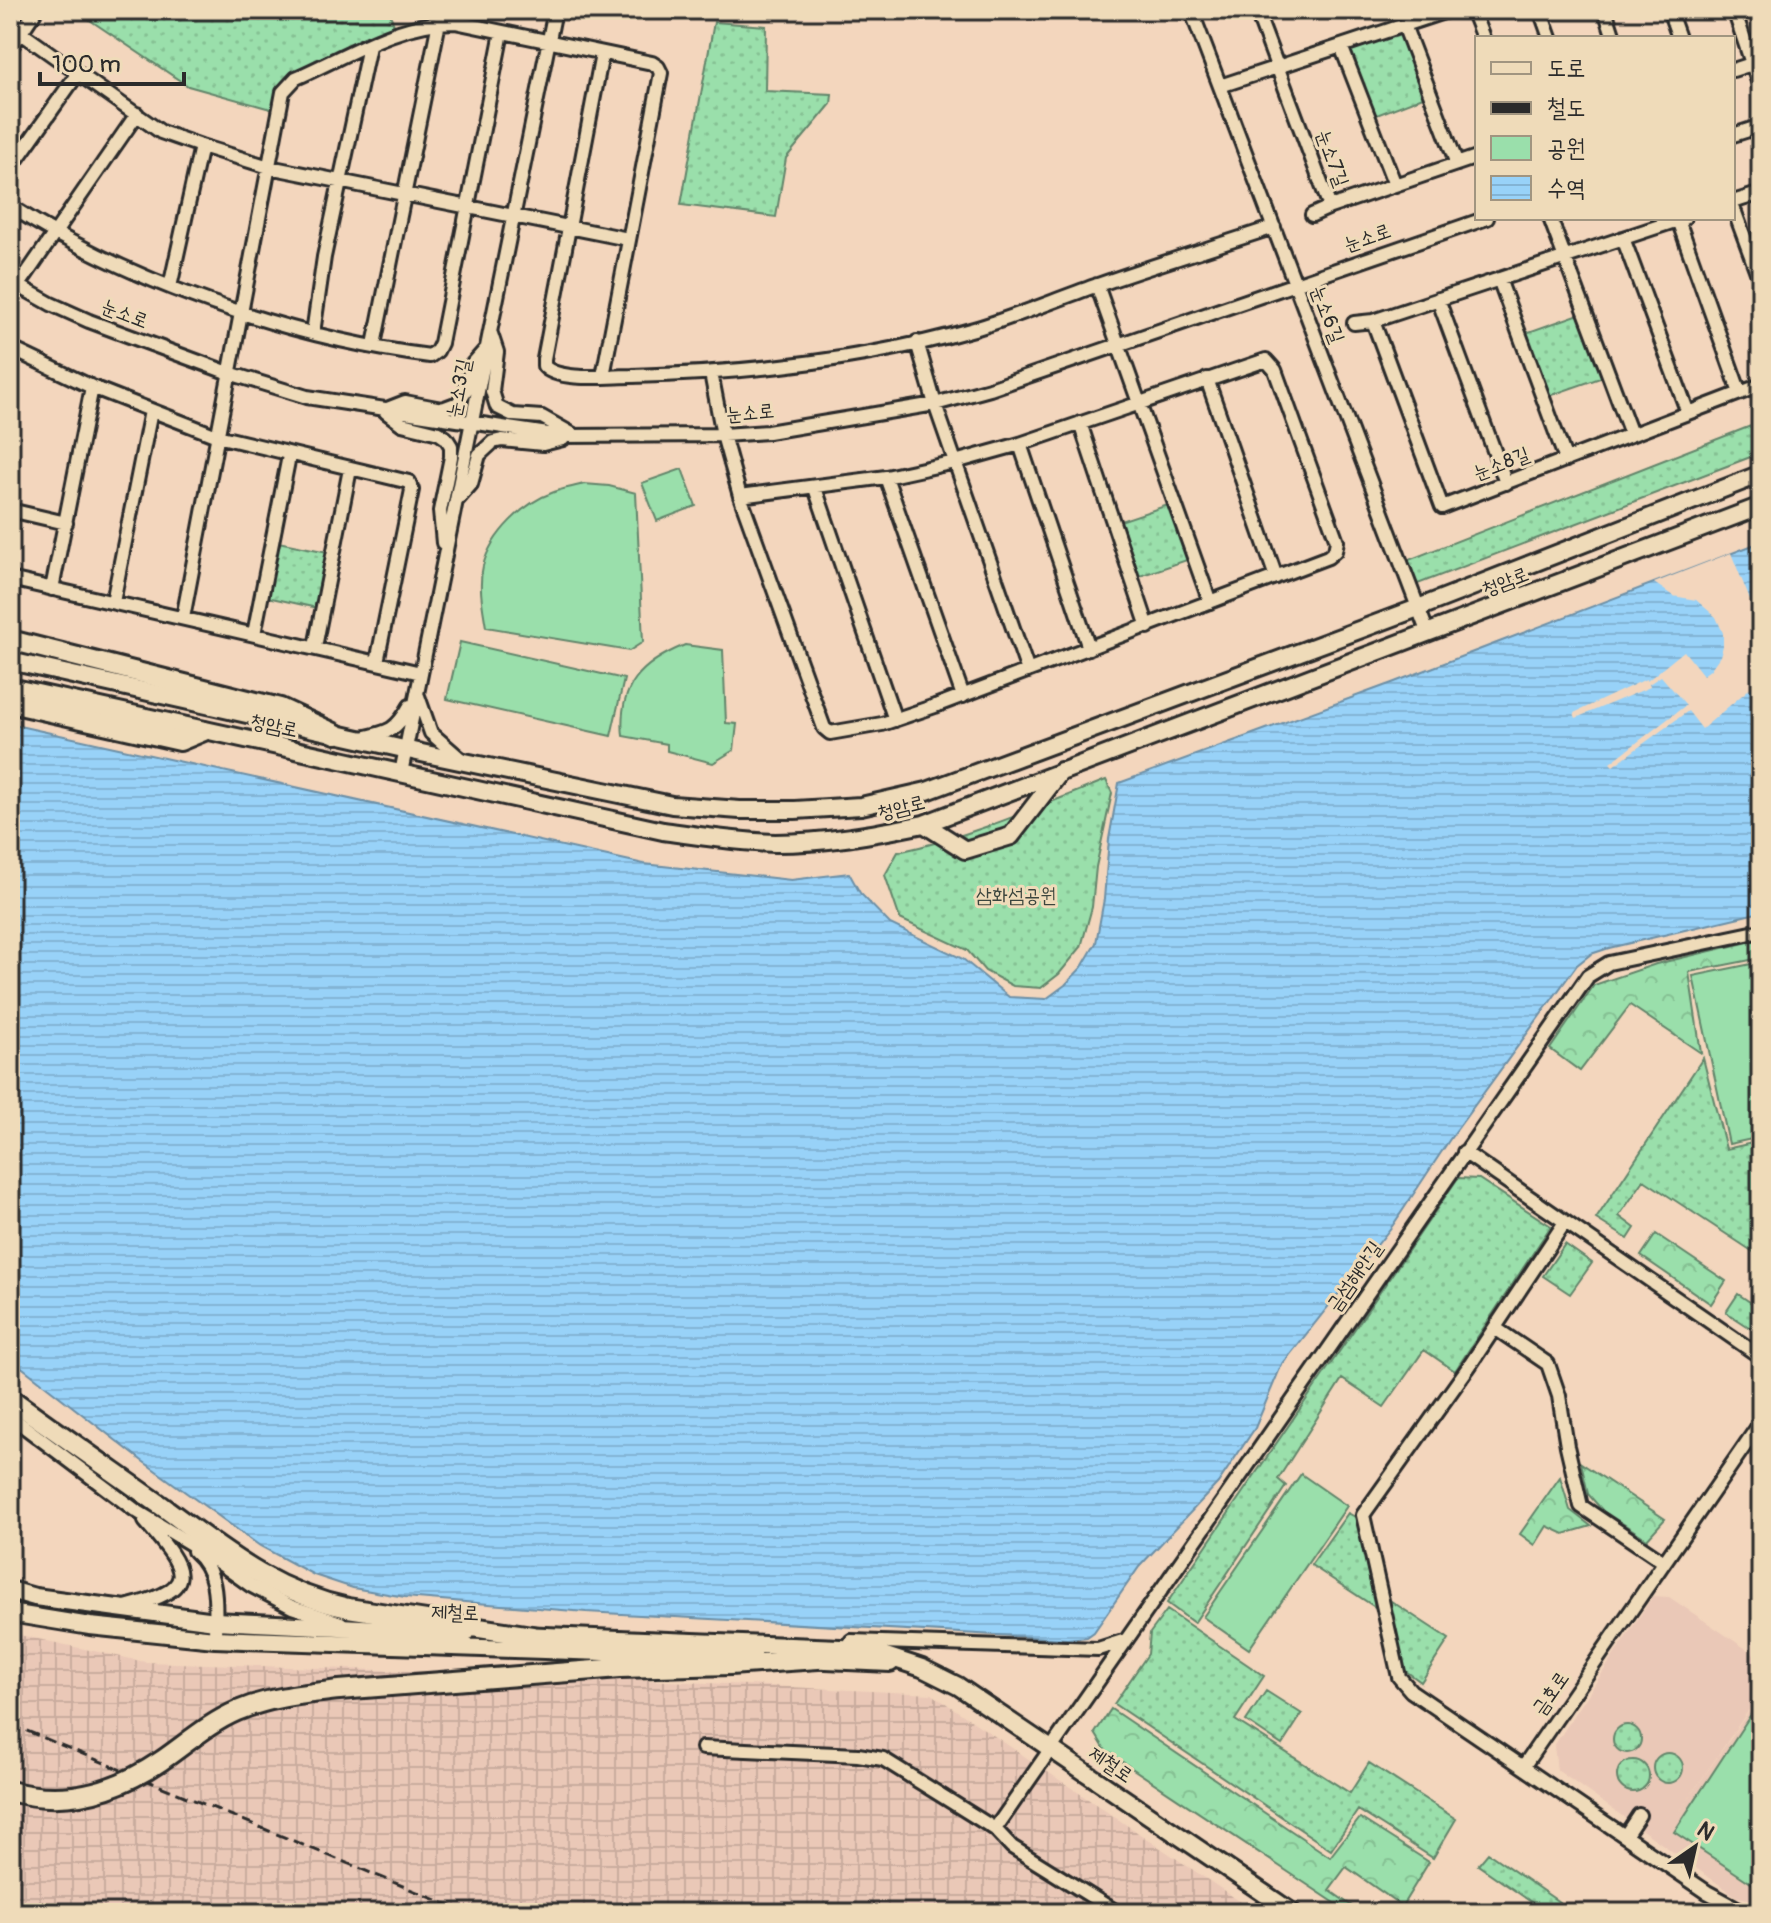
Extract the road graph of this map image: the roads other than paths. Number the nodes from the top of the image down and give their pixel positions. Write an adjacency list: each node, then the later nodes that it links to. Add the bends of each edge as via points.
1 (36, 10): 14 (street)
2 (564, 10): 11 (street, via 557,22)
3 (1191, 10): 29 (street, 눈소6길)
4 (1256, 10): 26 (street, 눈소7길)
5 (1450, 10): 13 (street)
6 (1472, 10): 16 (street)
7 (1540, 10): 17 (street)
8 (1605, 10): 18 (street)
9 (1669, 10): 19 (street)
10 (1734, 10): 25 (street)
11 (553, 13): 20 (street, 눈소3길)
12 (439, 22): 15 (street); 21 (street, via 416,25); 42 (street)
13 (1404, 25): 22 (street); 36 (street)
14 (16, 29): 23 (street); 28 (street)
15 (502, 32): 20 (street); 44 (street)
16 (1482, 36)
17 (1549, 36)
18 (1613, 36)
19 (1678, 36)
20 (548, 42): 24 (street); 48 (street, 눈소3길)
21 (369, 46): 37 (street, via 288,84); 39 (street)
22 (1341, 46): 26 (street); 40 (street)
23 (10, 49)
24 (602, 54): 54 (street); 58 (street, via 652,63 661,73)
25 (1756, 62): 27 (street); 30 (street)
26 (1279, 67): 29 (street); 46 (street, 눈소7길)
27 (1735, 69)
28 (78, 73): 31 (street); 38 (street)
29 (1220, 86): 55 (street, 눈소6길)
30 (1761, 90)
31 (137, 114): 34 (street, via 161,132); 56 (street)
32 (1761, 126): 33 (street)
33 (1735, 134)
34 (201, 146): 37 (street); 65 (street)
35 (1475, 158): 36 (street, 눈소7길)
36 (1457, 164): 40 (street, 눈소7길)
37 (269, 167): 39 (street); 68 (street)
38 (10, 169)
39 (339, 182): 42 (street); 72 (street)
40 (1395, 185): 46 (street, 눈소7길)
41 (1761, 193): 43 (street)
42 (403, 194): 44 (street); 74 (street)
43 (1735, 204)
44 (466, 205): 48 (street); 74 (street, via 437,351 430,356)
45 (10, 206): 56 (street)
46 (1330, 207): 49 (street)
47 (1735, 211): 63 (street)
48 (514, 215): 54 (street); 71 (street, 눈소3길)
49 (1312, 215)
50 (1481, 220): 62 (street, 눈소로)
51 (1551, 220): 59 (street)
52 (1678, 220): 57 (street)
53 (1681, 220): 84 (street)
54 (568, 225): 58 (street); 80 (street, via 544,366 558,374)
55 (1274, 227): 62 (street, 눈소6길); 64 (street)
56 (54, 234): 61 (street); 65 (street)
57 (1623, 238): 59 (street); 89 (street)
58 (628, 239): 80 (street)
59 (1565, 257): 60 (street); 92 (street)
60 (1499, 279): 67 (street); 98 (street)
61 (14, 283): 66 (street); 78 (street, 눈소로, via 89,321)
62 (1295, 283): 75 (street, 눈소로); 116 (street, 눈소6길)
63 (1761, 283)
64 (1097, 285): 73 (street, via 975,329); 75 (street)
65 (170, 287): 68 (street)
66 (10, 298)
67 (1438, 299): 69 (street); 103 (street)
68 (241, 312): 72 (street); 78 (street)
69 (1373, 321): 70 (street); 103 (street, 눈소8길, via 1442,507)
70 (1354, 323)
71 (490, 331): 77 (street, 눈소3길); 95 (street, via 497,352 492,391 497,407 513,415 542,417)
72 (313, 333): 74 (street)
73 (917, 342): 79 (street, via 785,367); 86 (street)
74 (374, 345)
75 (1118, 345): 85 (street); 86 (street, 눈소로)
76 (10, 348): 83 (street)
77 (487, 348): 87 (street, via 471,366 458,403 442,409 405,402); 90 (street, 눈소3길)
78 (229, 373): 87 (street, 눈소로, via 307,397); 94 (street)
79 (711, 373): 80 (street); 93 (street)
80 (603, 376)
81 (1207, 379): 85 (street); 111 (street); 111 (street, via 1256,362 1272,364 1337,541 1328,557)
82 (1761, 385): 84 (street, 눈소8길)
83 (92, 387): 88 (street); 109 (street)
84 (1740, 393): 89 (street, 눈소8길)
85 (1139, 402): 91 (street); 115 (street)
86 (935, 404): 93 (street, 눈소로); 99 (street)
87 (384, 410): 90 (street, 눈소로); 110 (street, via 402,424 439,433 451,446 440,511)
88 (151, 411): 94 (street); 114 (street)
89 (1688, 413): 92 (street, 눈소8길)
90 (472, 423): 95 (street, 눈소로); 106 (street, 눈소3길)
91 (1080, 423): 96 (street); 118 (street)
92 (1631, 434): 98 (street, 눈소8길)
93 (723, 435): 95 (street, 눈소로); 105 (street)
94 (217, 436): 97 (street); 117 (street)
95 (575, 436): 106 (street, via 543,444 493,442 479,455 471,484)
96 (1020, 444): 99 (street); 123 (street)
97 (289, 456): 100 (street); 120 (street)
98 (1566, 460): 103 (street, 눈소8길)
99 (955, 462): 102 (street); 126 (street)
100 (350, 469): 122 (street); 125 (street, via 404,479 412,490)
101 (1761, 474): 116 (main road, 청암로)
102 (886, 477): 104 (street); 130 (street)
103 (1506, 483)
104 (815, 488): 105 (street); 132 (street)
105 (740, 496): 132 (street, via 824,728 845,732)
106 (455, 503): 110 (street, 눈소3길)
107 (1761, 506): 119 (main road, 청암로)
108 (10, 510): 109 (street)
109 (66, 523): 113 (street)
110 (445, 556): 127 (street, 눈소3길)
111 (1276, 577): 115 (street)
112 (10, 579): 113 (street)
113 (52, 589): 114 (street)
114 (113, 602): 117 (street)
115 (1210, 602): 118 (street)
116 (1418, 608): 119 (street, 눈소6길); 137 (main road, 청암로, via 927,791 861,806 740,810 672,805)
117 (183, 618): 120 (street)
118 (1148, 627): 123 (street)
119 (1427, 631): 138 (main road, 청암로)
120 (254, 634): 122 (street)
121 (10, 640): 134 (highway, via 280,708)
122 (315, 647): 125 (street)
123 (1089, 648): 126 (street)
124 (10, 661): 134 (main road, 청암로)
125 (377, 662): 127 (street)
126 (1028, 671): 130 (street)
127 (421, 673): 129 (street, 눈소3길)
128 (10, 687): 133 (main road, 청암로)
129 (417, 693): 135 (street, via 399,725); 136 (street, 눈소3길); 137 (street, via 431,733)
130 (963, 696): 132 (street)
131 (10, 703): 133 (highway, via 180,741)
132 (895, 720)
133 (204, 731): 139 (main road, 청암로)
134 (336, 734): 135 (main road, 청암로)
135 (358, 739): 136 (main road, 청암로)
136 (405, 750): 137 (main road, 청암로); 139 (street, 눈소3길)
137 (464, 762)
138 (1061, 771): 140 (main road, 청암로); 140 (main road, via 1011,836 965,850)
139 (401, 773): 140 (main road, 청암로, via 663,831 728,840 824,841)
140 (924, 824)
141 (1761, 931): 142 (street, 금섬해안길, via 1609,963 1588,976)
142 (1464, 1152): 143 (street); 159 (street, 금섬해안길)
143 (1565, 1222): 144 (street); 145 (street)
144 (1495, 1328): 151 (street, via 1548,1364 1581,1506); 165 (street, via 1363,1515 1399,1677 1411,1691)
145 (1761, 1357)
146 (10, 1398): 157 (highway, via 249,1570 286,1589 348,1608)
147 (10, 1416): 149 (street)
148 (1761, 1422): 151 (street, 금호로)
149 (135, 1510): 150 (street); 153 (street, via 174,1557 179,1580 163,1597 121,1608)
150 (179, 1539): 155 (street, via 210,1572); 156 (street, via 274,1599)
151 (1664, 1562): 165 (street, 금호로)
152 (10, 1590): 153 (main road, 제철로)
153 (100, 1606): 155 (main road, 제철로)
154 (10, 1613): 158 (main road, 제철로)
155 (215, 1621): 156 (main road, 제철로); 158 (street)
156 (363, 1629): 157 (main road, 제철로)
157 (532, 1636): 160 (main road, 제철로)
158 (215, 1639): 161 (main road, 제철로)
159 (1126, 1640): 160 (street, via 1098,1649 850,1641); 164 (street, 금섬해안길)
160 (782, 1646): 162 (main road, 제철로, via 865,1649)
161 (818, 1659): 162 (main road, 제철로); 166 (highway, bridge, via 620,1668 263,1701 210,1725 130,1780 98,1792 60,1798)
162 (899, 1662): 164 (main road, 제철로, via 941,1676)
163 (703, 1748): 168 (street, via 883,1759)
164 (1052, 1748): 168 (street, 금섬해안길); 171 (main road, 제철로)
165 (1523, 1767): 169 (street)
166 (10, 1791)
167 (1639, 1815): 169 (street)
168 (995, 1829): 170 (street, via 1012,1847)
169 (1625, 1836): 172 (street)
170 (1118, 1913)
171 (1293, 1913)
172 (1746, 1913)

